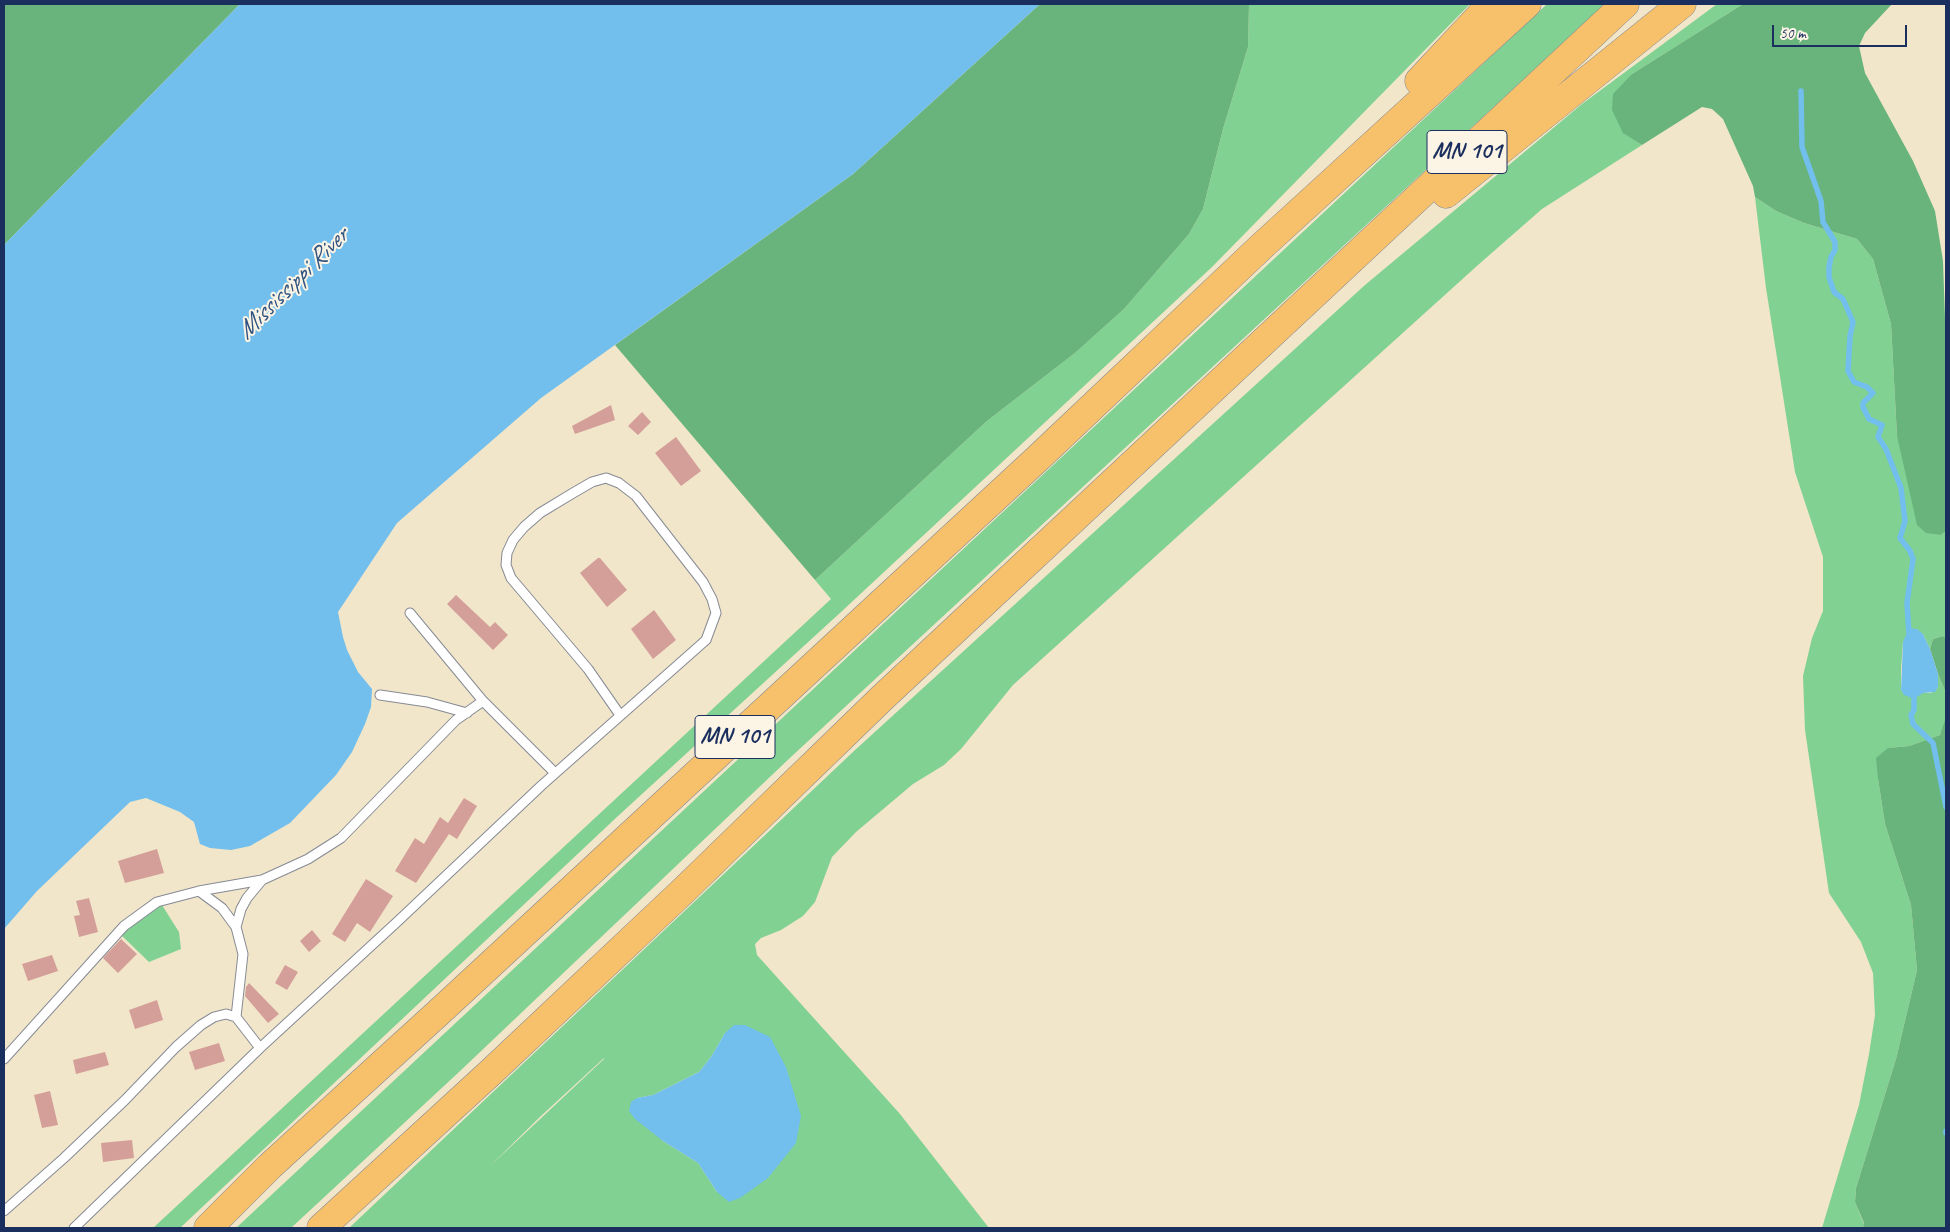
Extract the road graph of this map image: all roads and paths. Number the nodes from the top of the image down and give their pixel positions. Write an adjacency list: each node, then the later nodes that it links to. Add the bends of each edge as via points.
1 (1491, 4): 5 (highway)
2 (1527, 4): 5 (highway, MN 101)
3 (1625, 4): 6 (highway, MN 101)
4 (1682, 4): 6 (highway, via 1434,204)
5 (1262, 246): 21 (highway, MN 101, via 1022,472 270,1166)
6 (1309, 300): 22 (highway, MN 101, via 882,698 491,1072)
7 (410, 613): 9 (lane)
8 (380, 695): 10 (lane)
9 (483, 701): 10 (lane); 12 (lane)
10 (467, 712): 13 (lane, via 341,838 308,859)
11 (620, 715): 11 (lane, via 706,640 716,613 703,582 636,496 606,478 592,482 540,513 513,540 506,565 511,578 588,669); 12 (lane)
12 (555, 773): 17 (lane)
13 (262, 880): 14 (lane); 15 (lane, via 241,909)
14 (199, 891): 15 (lane, via 222,908); 18 (lane, via 157,902 124,926)
15 (236, 927): 16 (lane, via 243,954)
16 (236, 1017): 17 (lane); 19 (lane, via 226,1014 202,1025 78,1145)
17 (260, 1048): 20 (lane)
18 (4, 1059)
19 (4, 1211)
20 (74, 1228)
21 (208, 1228)
22 (320, 1228)

